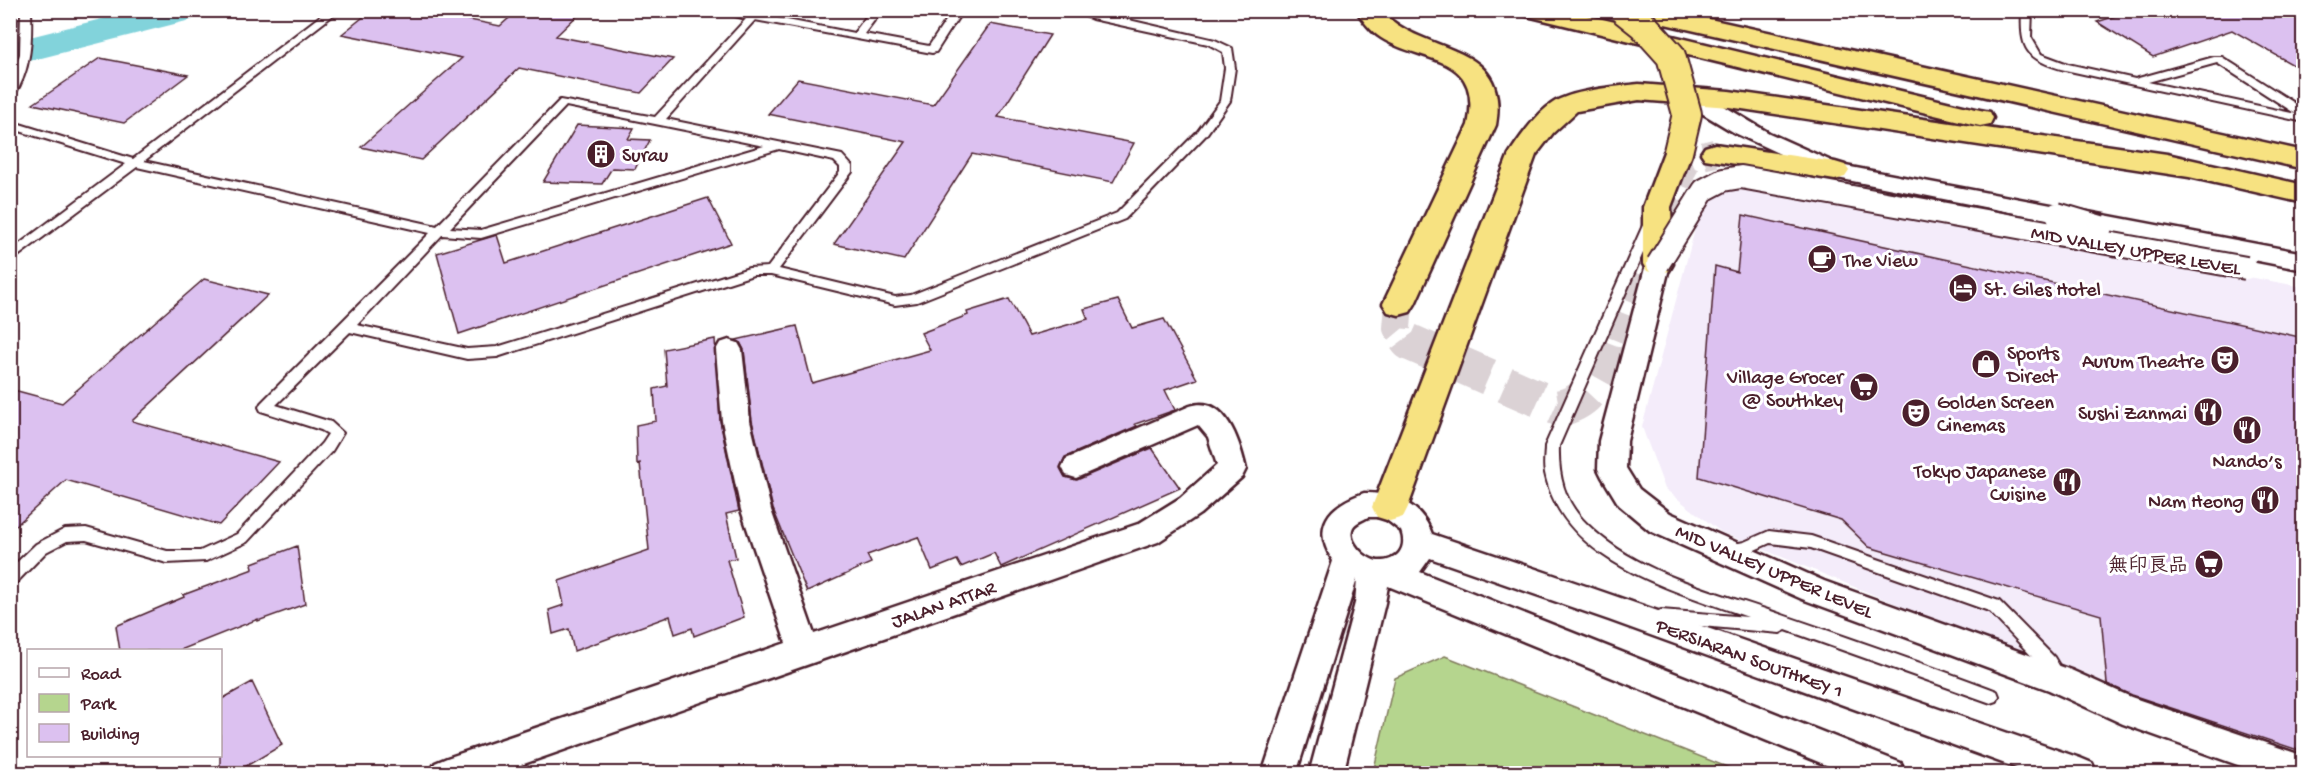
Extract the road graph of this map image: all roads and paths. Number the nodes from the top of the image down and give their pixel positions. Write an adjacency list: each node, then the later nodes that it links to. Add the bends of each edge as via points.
1 (26, 10): 16 (lane, via 26,57 22,75)
2 (335, 10): 26 (lane)
3 (719, 10): 13 (lane)
4 (877, 10): 14 (lane)
5 (958, 10): 14 (lane, via 932,50)
6 (1075, 10): 37 (lane, via 1211,42 1228,50 1230,68 1225,101 1202,133 1121,216 914,299 895,301)
7 (1368, 10): 39 (highway, via 1388,32 1457,60 1484,91 1482,126)
8 (1532, 10): 27 (highway)
9 (1624, 10): 30 (highway, bridge, via 1671,56 1687,114 1678,152)
10 (1635, 10): 25 (highway)
11 (1716, 10): 23 (highway, via 1926,56)
12 (2027, 10): 15 (lane, via 2026,37 2037,56 2065,67)
13 (753, 17): 14 (lane); 20 (lane)
14 (856, 36)
15 (2134, 82): 18 (lane, via 2218,59); 19 (lane)
16 (10, 94)
17 (1691, 96): 27 (highway); 28 (street, via 1773,146); 43 (highway, via 1640,92 1568,105 1543,127 1522,154)
18 (2304, 114)
19 (2304, 119)
20 (659, 120): 22 (lane); 32 (lane, via 564,102)
21 (10, 124): 26 (lane)
22 (780, 146): 32 (lane, via 481,234); 37 (lane, via 838,159 846,166 846,172)
23 (2304, 150)
24 (1715, 153): 28 (highway)
25 (2304, 160)
26 (135, 163): 32 (lane); 33 (lane)
27 (2188, 168): 29 (highway)
28 (1834, 171): 31 (street)
29 (2304, 194)
30 (1657, 207): 35 (highway); 50 (lane, via 1552,446 1551,472 1560,502 1587,537 1628,563 1666,581)
31 (2057, 214): 34 (street); 36 (street, bridge)
32 (439, 231): 40 (lane)
33 (10, 258)
34 (2304, 262)
35 (1658, 264): 36 (street, MID VALLEY UPPER LEVEL, bridge, via 1704,190 1723,180 1741,177); 45 (street, MID VALLEY UPPER LEVEL, via 1613,441 1612,469 1629,497 1660,522)
36 (2246, 268): 38 (street, MID VALLEY UPPER LEVEL)
37 (771, 271): 40 (lane, via 753,271 497,352 466,354)
38 (2304, 280)
39 (1399, 304)
40 (347, 327): 48 (lane, via 266,407 326,426 336,433 242,538 201,557 167,557 86,534 65,536 42,548)
41 (729, 350): 51 (street, via 736,421 756,510)
42 (1076, 467): 51 (street, JALAN ATTAR, via 1200,413 1210,417 1226,444 1232,469 1190,506 1148,533)
43 (1394, 496): 44 (street, via 1417,531); 46 (street); 47 (street, via 1352,509 1337,527 1340,550)
44 (1419, 542): 46 (street, PERSIARAN SOUTHKEY 1); 47 (street, via 1418,553 1411,562 1401,569)
45 (1721, 551): 52 (street, MID VALLEY UPPER LEVEL, via 1813,590); 52 (lane, via 1746,548 1769,537 1811,543 1994,606 2041,654)
46 (1452, 552): 49 (street, PERSIARAN SOUTHKEY 1)
47 (1370, 577): 58 (street); 59 (street); 60 (street, via 1393,589 1422,585)
48 (10, 579)
49 (1635, 615): 50 (lane); 61 (street, PERSIARAN SOUTHKEY 1)
50 (1797, 627): 53 (lane)
51 (804, 649): 57 (street, JALAN ATTAR)
52 (2060, 680): 54 (street, MID VALLEY UPPER LEVEL)
53 (1991, 696)
54 (2123, 709): 55 (lane, via 2146,710); 56 (street, MID VALLEY UPPER LEVEL)
55 (2304, 759)
56 (2304, 772)
57 (447, 774)
58 (1279, 774)
59 (1326, 774)
60 (1889, 774)
61 (2080, 774)

